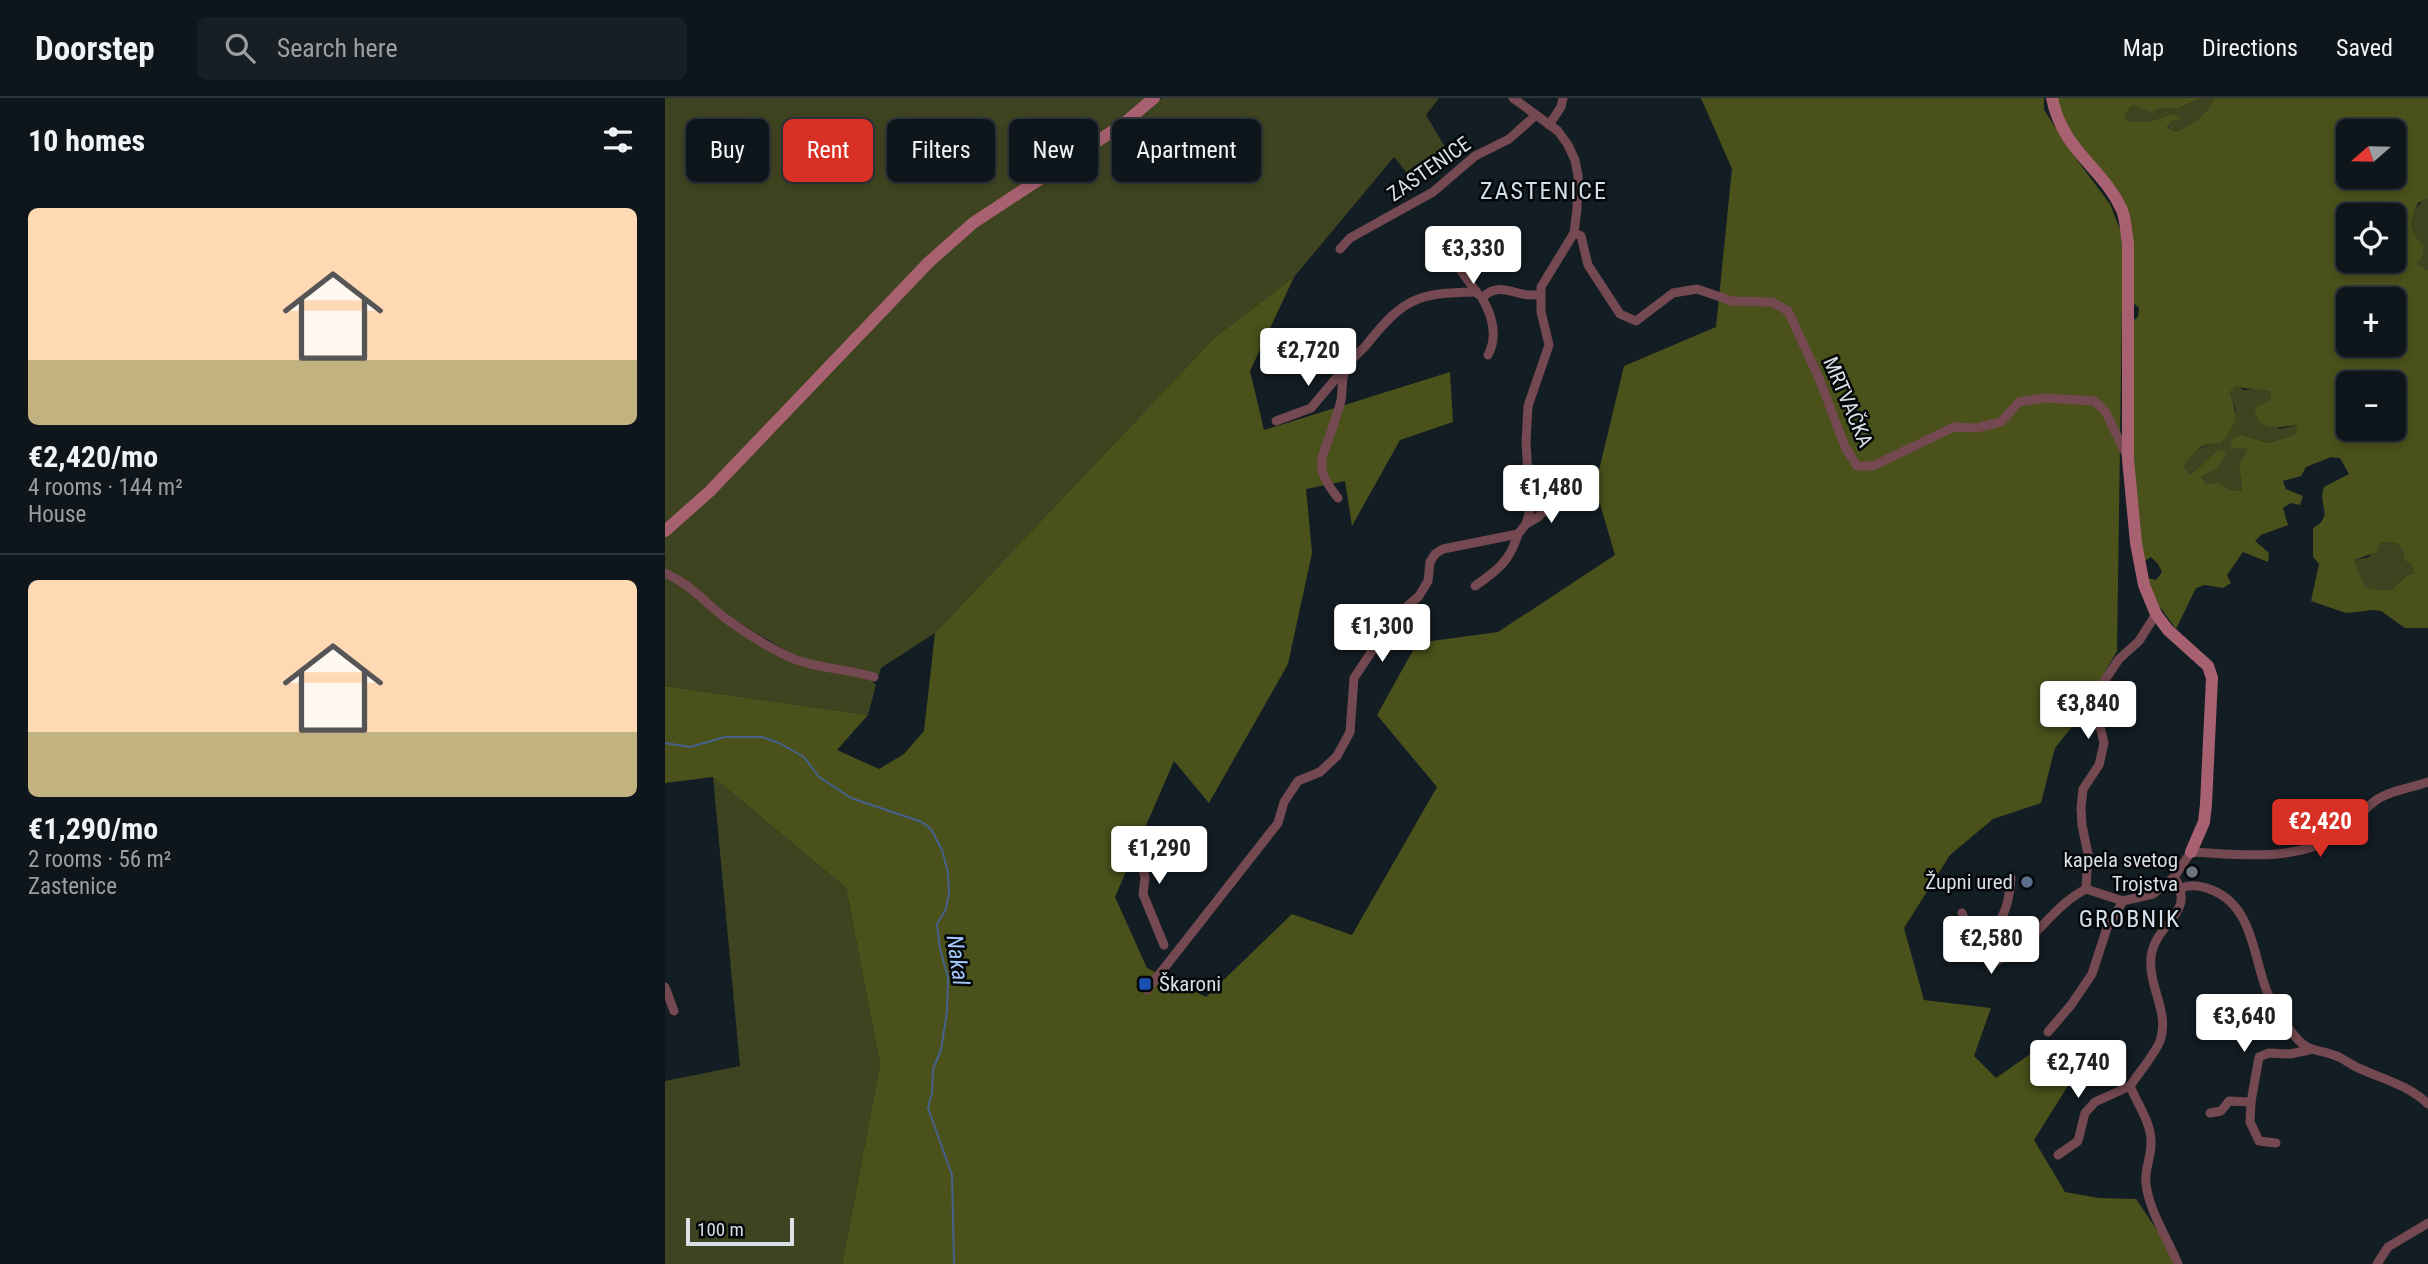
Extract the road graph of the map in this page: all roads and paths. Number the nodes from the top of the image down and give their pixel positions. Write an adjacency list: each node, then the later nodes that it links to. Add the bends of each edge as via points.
1 (1154, 98): 19 (main road, via 1122,125 973,223 929,262 719,481)
2 (1513, 98): 5 (street)
3 (1563, 98): 6 (street)
4 (2052, 98): 15 (main road, via 2067,139 2111,191 2123,213 2128,243)
5 (1536, 115): 6 (street); 8 (street, ZASTENICE, via 1509,139 1475,156 1433,192 1350,238)
6 (1549, 125): 7 (street, via 1575,160)
7 (1573, 233): 10 (street); 15 (street, MRTVAČKA, via 1581,236 1588,265 1620,314 1636,321 1673,293 1696,289 1732,301 1772,302 1788,311 1857,466 1873,466 1954,427 2001,422 2019,401 2043,398 2094,401 2105,411)
8 (1340, 249)
9 (1446, 250): 11 (street)
10 (1540, 294): 11 (street, via 1531,297 1493,289); 18 (street, via 1549,345 1528,406 1530,510)
11 (1479, 295): 12 (street, via 1488,308 1494,339); 13 (street, via 1452,292 1405,304)
12 (1489, 355)
13 (1346, 366): 14 (street, via 1311,408); 16 (street, via 1320,466)
14 (1276, 421)
15 (2128, 458): 23 (main road, via 2136,543 2144,585)
16 (1338, 498)
17 (1557, 500): 18 (street)
18 (1526, 524): 20 (street)
19 (665, 531)
20 (1518, 534): 22 (street, via 1507,561); 36 (street, via 1435,554 1419,596 1394,618 1354,678 1350,732 1337,756 1290,790 1278,823)
21 (665, 573): 24 (street, via 684,581 726,618 787,656)
22 (1475, 586)
23 (2156, 614): 27 (main road, via 2208,666 2212,678 2204,822); 31 (street, via 2103,683 2099,722 2104,743 2099,765 2083,789 2081,808 2088,854)
24 (874, 677)
25 (2428, 782): 27 (street, via 2385,795 2369,805 2354,824 2307,848 2281,855)
26 (1129, 844): 35 (street, via 1146,877 1143,894)
27 (2190, 852): 28 (street)
28 (2174, 877): 30 (street); 32 (street, via 2153,894)
29 (2011, 878): 34 (street, via 1997,926)
30 (2181, 888): 42 (street, via 2205,887 2220,893 2237,909 2270,998); 43 (street, via 2179,909 2155,942 2151,957 2152,982 2164,1021 2159,1043)
31 (2085, 890): 32 (street); 34 (street, via 2066,902 2019,950 2001,959 1990,960)
32 (2123, 901): 41 (street, via 2107,928 2092,974)
33 (1962, 913): 34 (street)
34 (1975, 943)
35 (1164, 944): 36 (street); 37 (street)
36 (1179, 948): 37 (street)
37 (1170, 961): 39 (street)
38 (665, 987): 40 (street)
39 (1147, 990)
40 (674, 1011)
41 (2048, 1032)
42 (2309, 1050): 44 (street, via 2259,1056); 45 (street, via 2336,1056 2409,1089)
43 (2130, 1086): 48 (street, via 2095,1102 2085,1114 2078,1141); 50 (street, via 2151,1138 2146,1185)
44 (2251, 1102): 46 (street, via 2229,1101 2221,1111); 47 (street, via 2250,1122 2259,1142)
45 (2428, 1104)
46 (2210, 1113)
47 (2276, 1143)
48 (2058, 1155)
49 (2428, 1223): 51 (street, via 2388,1247)
50 (2178, 1264)
51 (2377, 1264)

